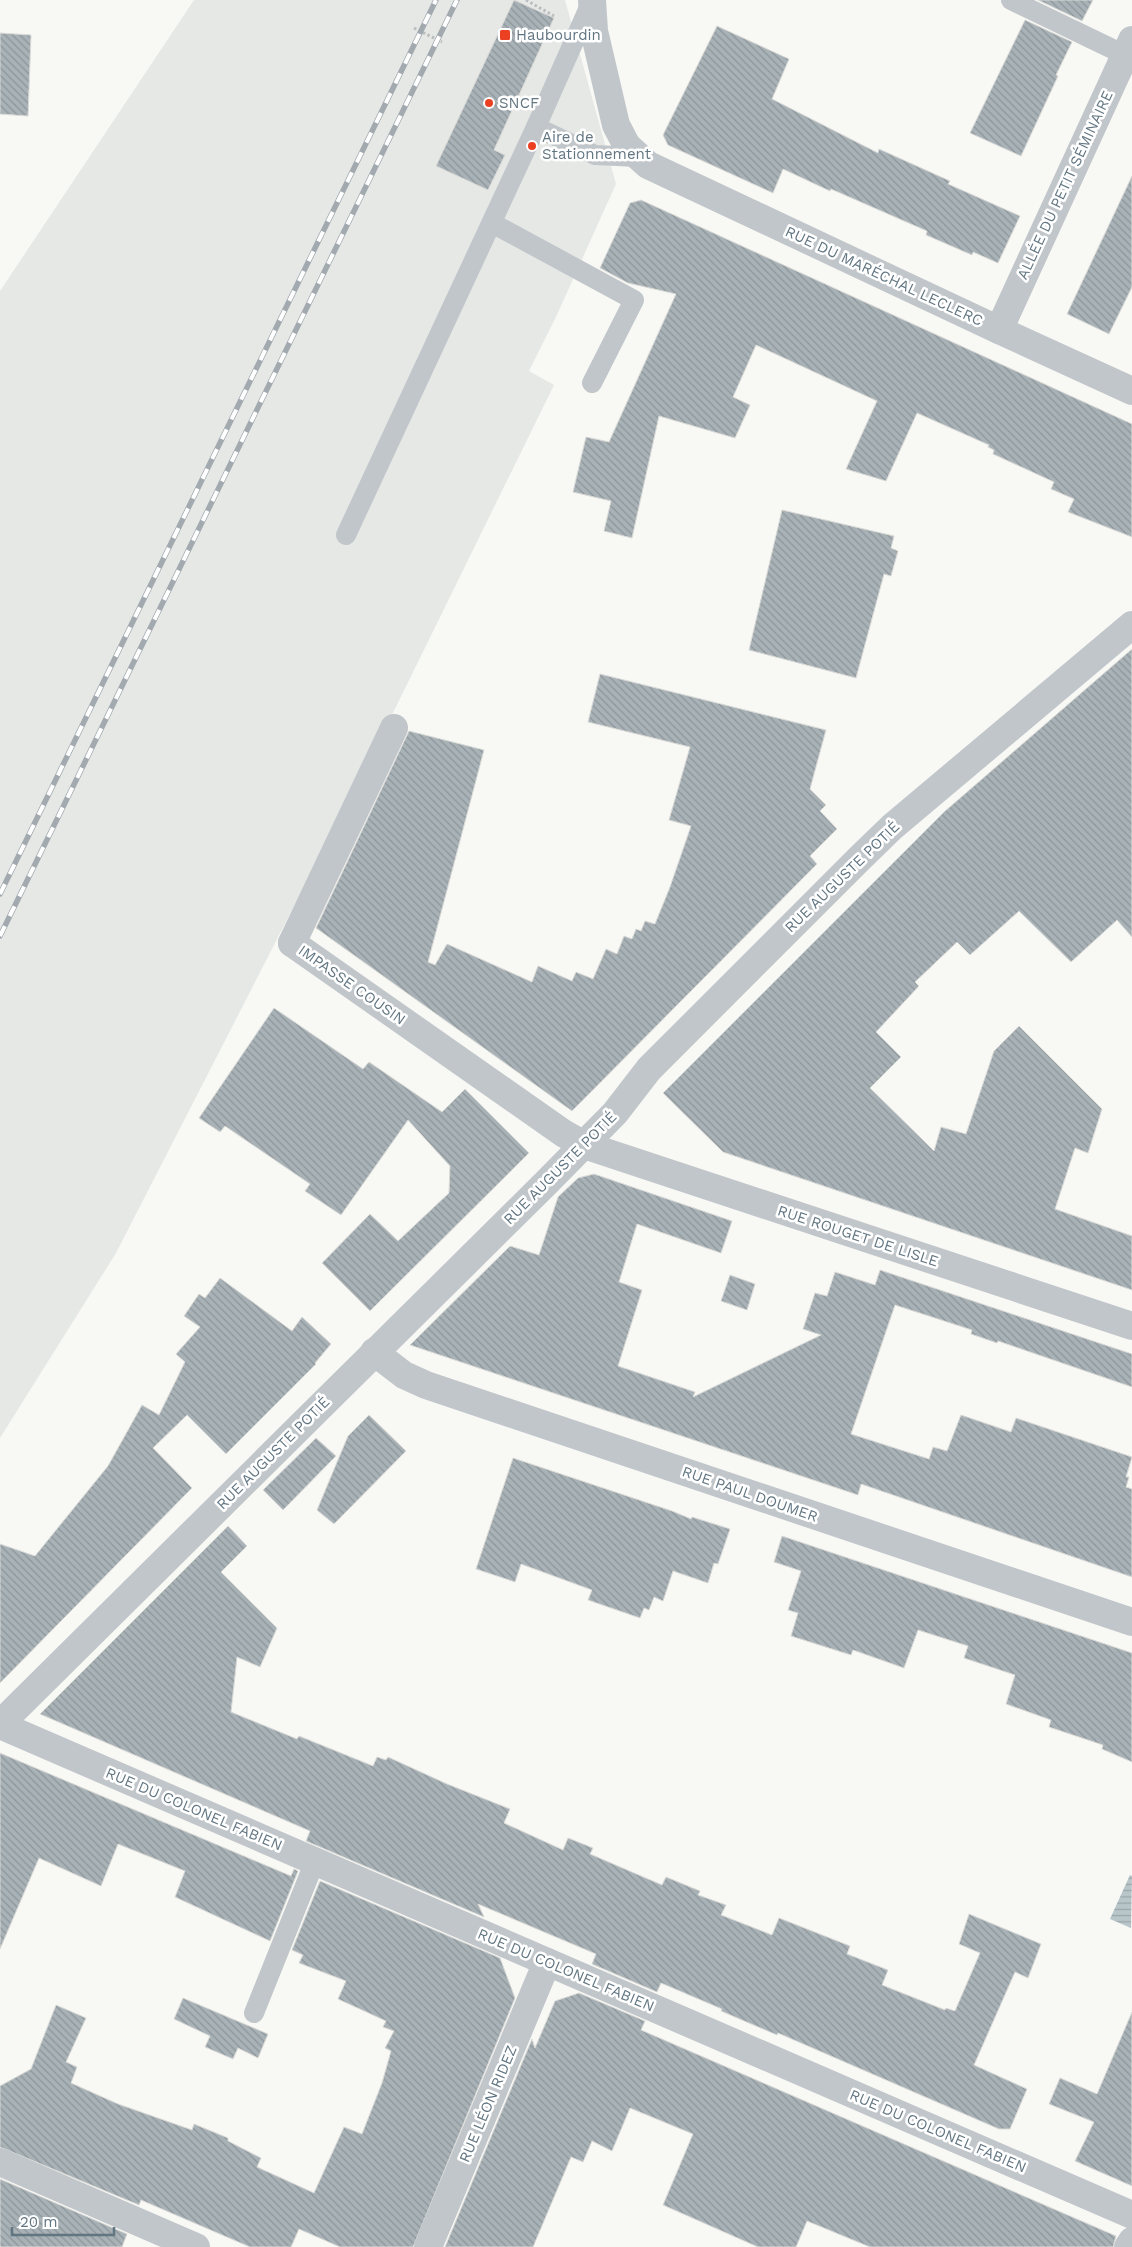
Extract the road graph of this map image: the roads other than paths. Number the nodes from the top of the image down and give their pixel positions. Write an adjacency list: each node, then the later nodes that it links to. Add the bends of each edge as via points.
1 (1012, 0): 3 (lane)
2 (592, 1): 4 (lane); 5 (street, RUE DU MARÉCHAL LECLERC, via 594,31 616,125 626,146)
3 (1129, 48): 7 (street, ALLÉE DU PETIT SÉMINAIRE)
4 (536, 127): 5 (lane, via 596,155); 6 (lane)
5 (638, 157): 7 (street, RUE DU MARÉCHAL LECLERC, via 648,165)
6 (492, 223): 8 (lane, via 634,300); 10 (lane)
7 (999, 330): 9 (street, RUE DU MARÉCHAL LECLERC)
8 (592, 383)
9 (1132, 391)
10 (346, 534)
11 (1132, 625): 13 (street, RUE AUGUSTE POTIÉ, via 892,828 649,1069 615,1113)
12 (394, 728): 13 (street, IMPASSE COUSIN, via 292,943)
13 (584, 1145): 14 (street, RUE ROUGET DE LISLE); 15 (street, RUE AUGUSTE POTIÉ)
14 (1132, 1326)
15 (374, 1352): 16 (street, RUE PAUL DOUMER, via 404,1375 426,1385); 17 (street, RUE AUGUSTE POTIÉ)
16 (1132, 1622)
17 (0, 1725): 18 (street, RUE DU COLONEL FABIEN)
18 (315, 1861): 19 (street, RUE DU COLONEL FABIEN); 20 (lane)
19 (547, 1962): 22 (street, RUE DU COLONEL FABIEN); 25 (street, RUE LÉON RIDEZ)
20 (254, 2013)
21 (0, 2162): 24 (street)
22 (1132, 2215)
23 (1132, 2241): 26 (street)
24 (196, 2247)
25 (428, 2247)
26 (1128, 2247)

